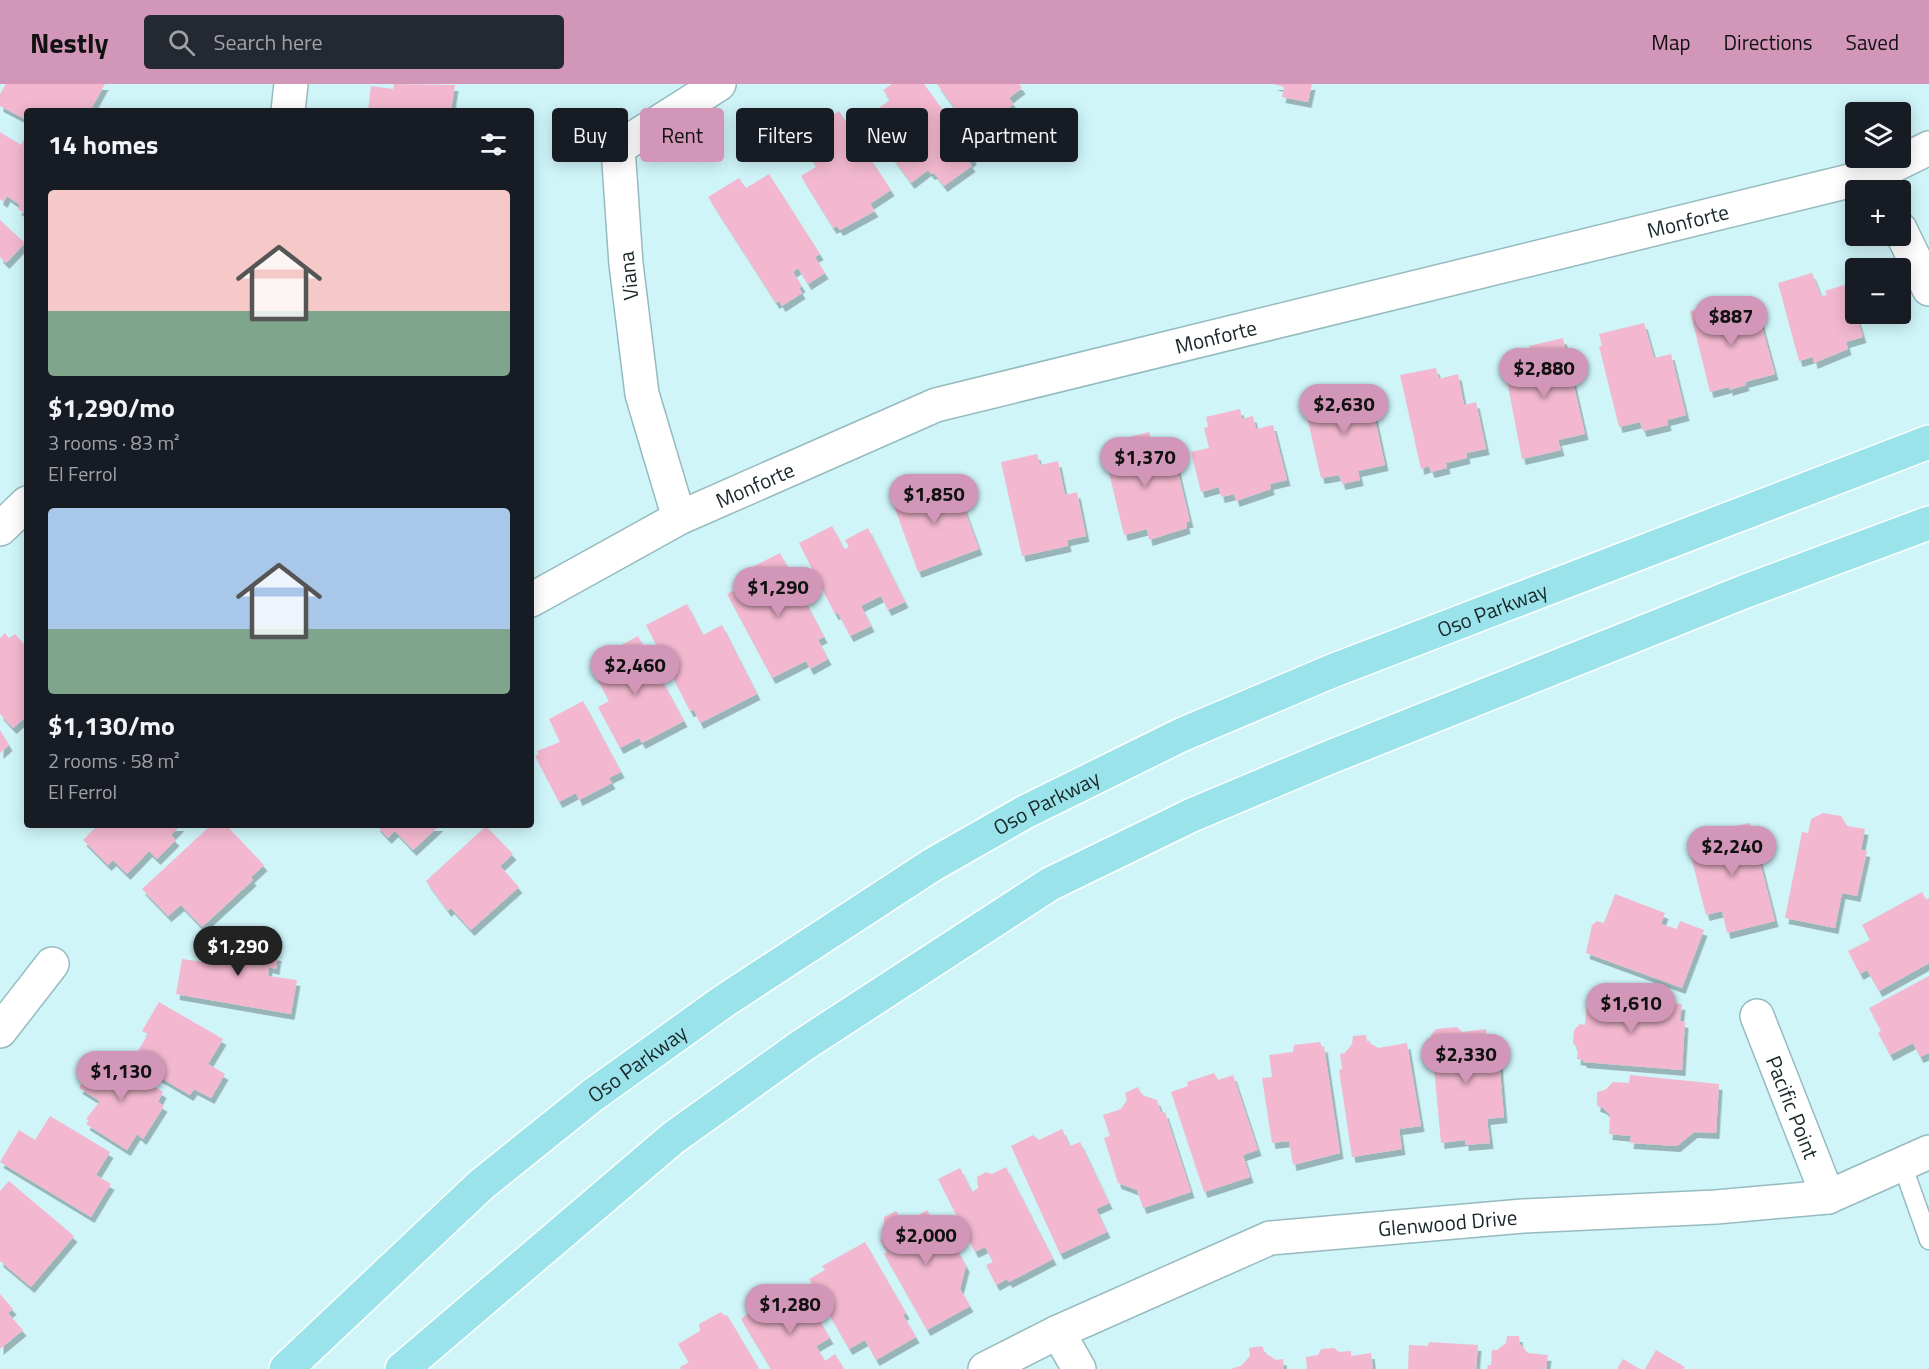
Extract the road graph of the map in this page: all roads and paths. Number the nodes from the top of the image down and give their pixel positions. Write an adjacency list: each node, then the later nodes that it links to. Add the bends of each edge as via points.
1 (291, 84): 3 (street)
2 (719, 84): 11 (street, Viana, via 618,148 626,264 642,394)
3 (288, 108)
4 (1929, 148): 5 (street, Monforte)
5 (1882, 180)
6 (1845, 191): 11 (street, Monforte, via 936,405)
7 (1908, 246): 8 (street)
8 (1929, 289)
9 (1929, 442): 22 (main road, Oso Parkway, via 1332,671 1182,735 1008,822 932,865 793,956 593,1095 482,1184)
10 (24, 506): 13 (street)
11 (679, 518): 14 (street, Monforte)
12 (1929, 523): 23 (main road, via 1746,591 1323,760 1192,815 1050,884 803,1045 673,1138)
13 (0, 529)
14 (534, 598)
15 (52, 964): 17 (street)
16 (1756, 1016): 19 (street, Pacific Point)
17 (0, 1031)
18 (1916, 1158): 19 (street, Glenwood Drive); 20 (lane)
19 (1828, 1197): 21 (street, Glenwood Drive, via 1716,1207 1523,1216 1270,1238)
20 (1929, 1240)
21 (1058, 1332): 24 (street, Glenwood Drive); 25 (street)
22 (286, 1369)
23 (402, 1369)
24 (986, 1369)
25 (1079, 1369)

